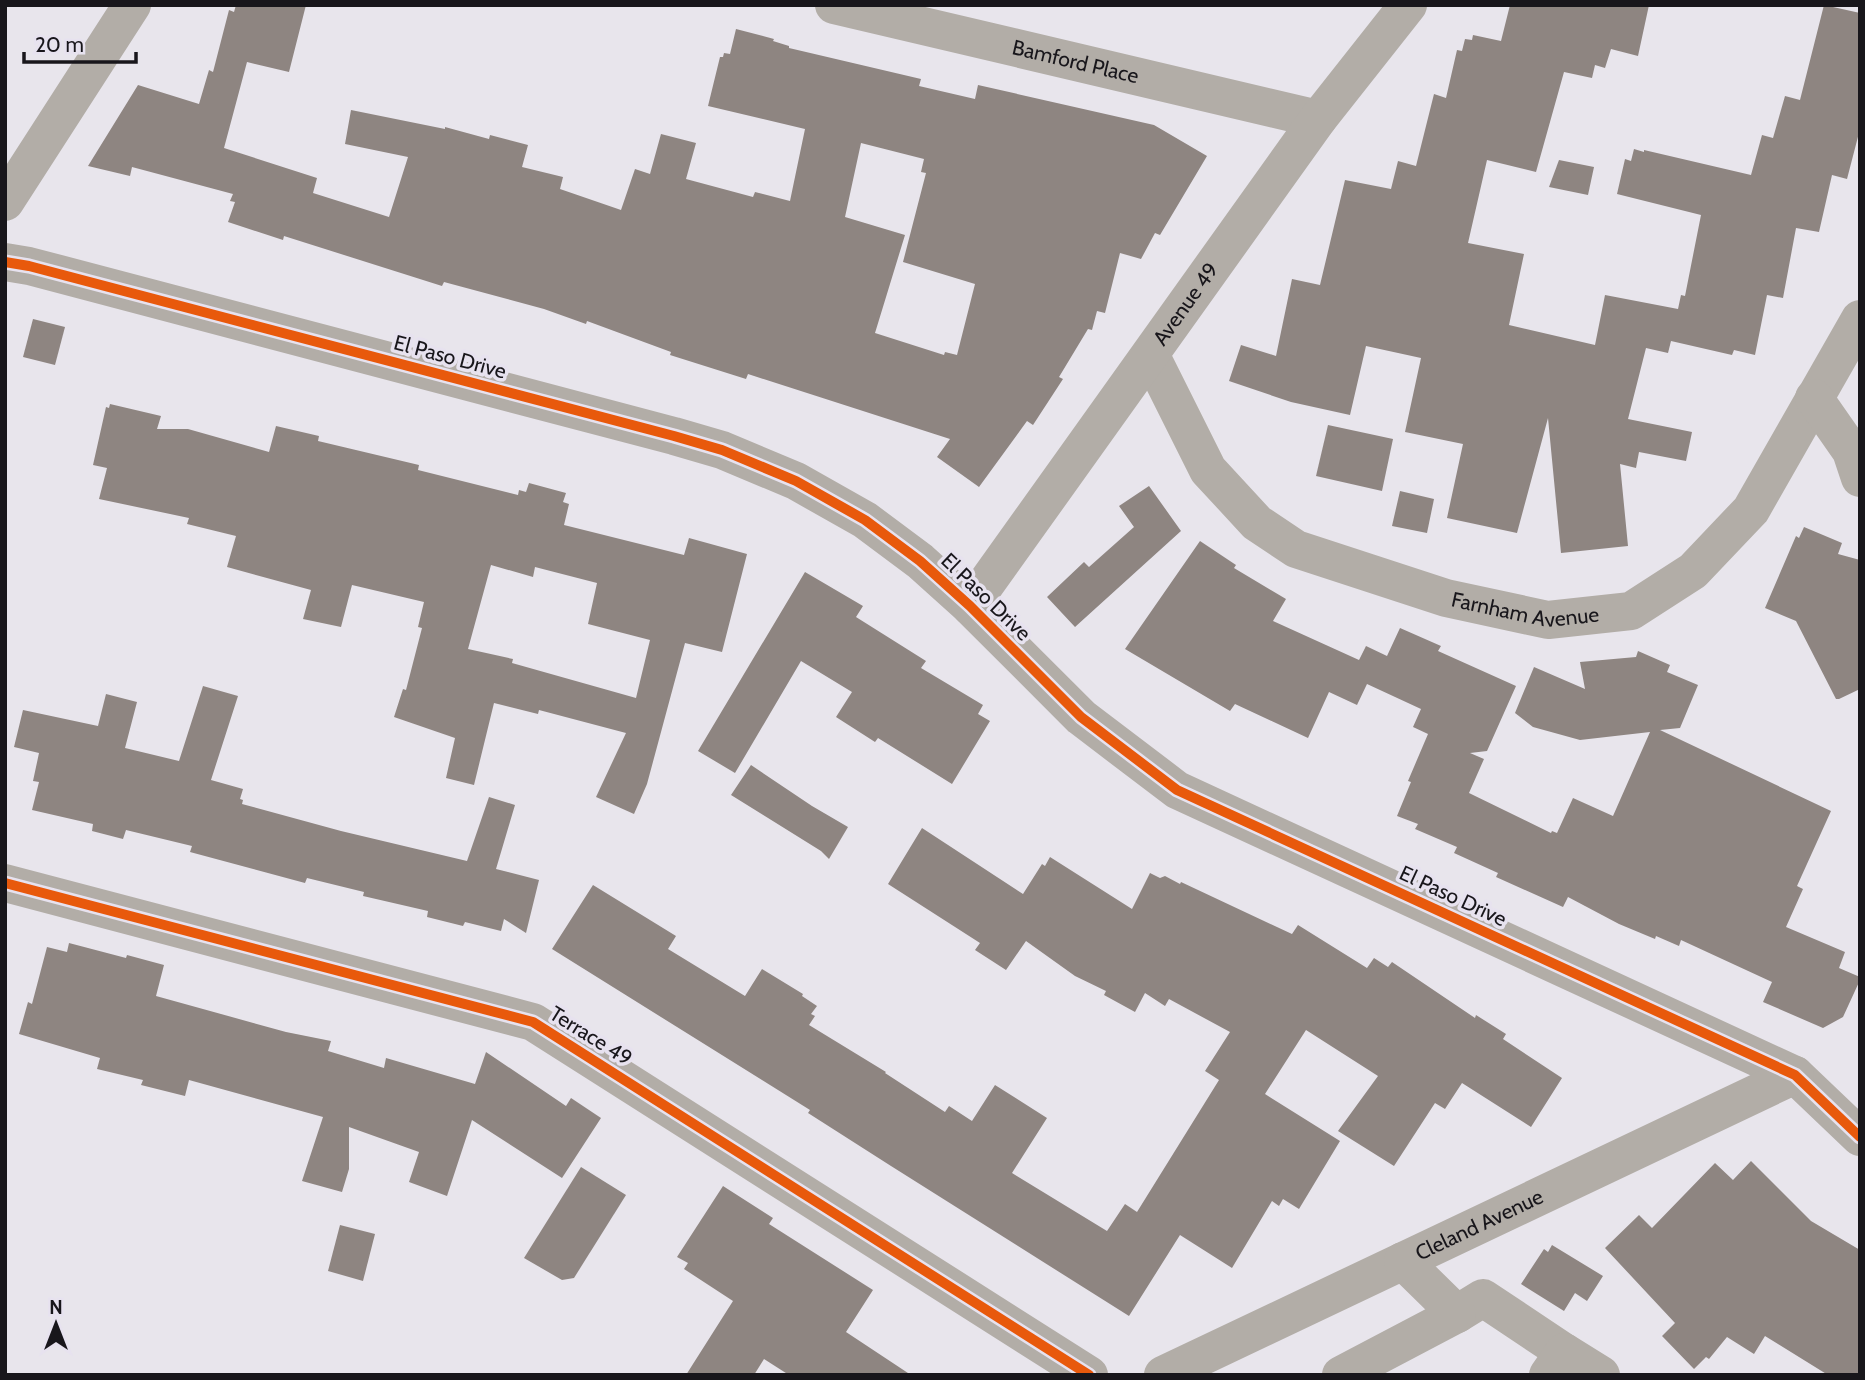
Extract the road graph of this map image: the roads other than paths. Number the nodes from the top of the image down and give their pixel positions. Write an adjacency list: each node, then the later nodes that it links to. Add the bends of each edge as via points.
1 (132, 5): 5 (street)
2 (834, 5): 4 (street, Bamford Place)
3 (1408, 5): 4 (street, Avenue 49)
4 (1318, 119): 8 (street, Avenue 49)
5 (5, 202)
6 (5, 262): 11 (street, El Paso Drive, via 722,450 796,481 865,520)
7 (1860, 319): 9 (street, Farnham Avenue)
8 (1151, 356): 9 (street, Farnham Avenue, via 1208,470 1257,523 1296,549 1446,598 1548,620 1631,611 1693,571 1751,510); 11 (street, Avenue 49)
9 (1814, 398): 10 (street, via 1852,451)
10 (1860, 478)
11 (970, 606): 13 (street, El Paso Drive, via 1081,717 1177,790)
12 (5, 883): 18 (street, Terrace 49, via 533,1022)
13 (1795, 1075): 14 (street, El Paso Drive); 15 (street, Cleland Avenue)
14 (1860, 1138)
15 (1403, 1261): 16 (street); 19 (street, Cleland Avenue)
16 (1457, 1314): 17 (street, via 1483,1298); 20 (street)
17 (1556, 1364): 21 (street)
18 (1088, 1375)
19 (1163, 1375)
20 (1340, 1375)
21 (1601, 1375)

